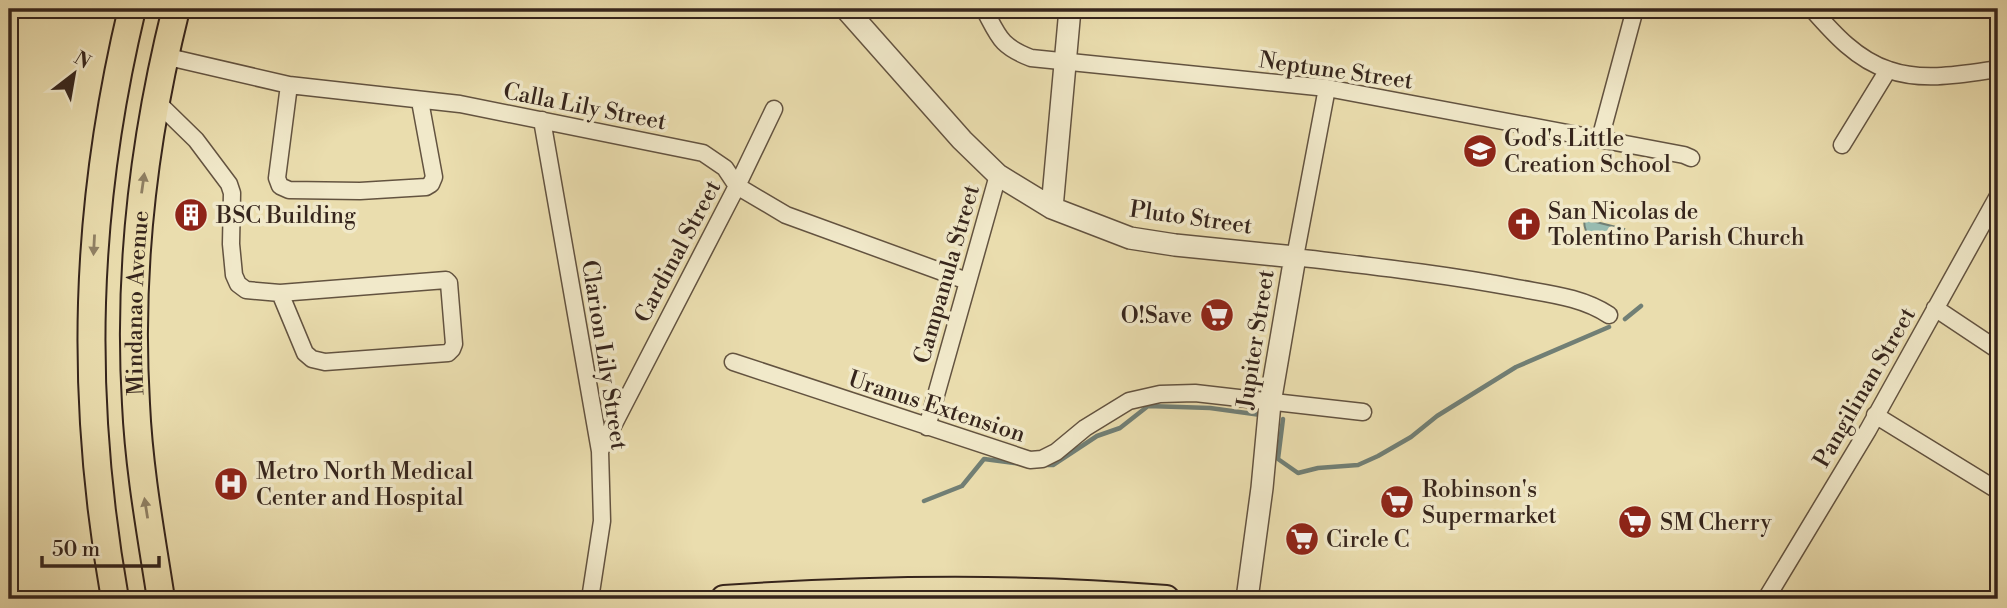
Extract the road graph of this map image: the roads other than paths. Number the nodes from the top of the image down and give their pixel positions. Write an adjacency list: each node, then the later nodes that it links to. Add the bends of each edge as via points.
1 (132, 9): 38 (main road, Mindanao Avenue, one-way to 38, via 104,144 91,304 93,432)
2 (176, 9): 8 (main road, Mindanao Avenue)
3 (846, 9): 21 (street, Pluto Street)
4 (984, 9): 9 (street, Neptune Street, via 1001,41 1016,52)
5 (1069, 9): 9 (street)
6 (1635, 9): 18 (street)
7 (1812, 9): 11 (street, via 1849,47)
8 (164, 57): 12 (street, Calla Lily Street); 14 (main road, Mindanao Avenue)
9 (1064, 62): 13 (street, Neptune Street); 24 (street)
10 (1998, 69): 11 (street, via 1931,76)
11 (1888, 70): 19 (street)
12 (289, 85): 15 (street, Calla Lily Street); 15 (street, via 276,178 289,190 360,191 431,184 434,177)
13 (1327, 88): 18 (street, Neptune Street); 25 (street, Jupiter Street)
14 (155, 100): 27 (street, via 196,140 229,184 238,285); 39 (main road, Mindanao Avenue, one-way to 14, via 144,491 135,378 139,231)
15 (421, 101): 17 (street, Calla Lily Street)
16 (774, 109): 22 (street, Cardinal Street)
17 (542, 120): 22 (street, Calla Lily Street, via 703,153 725,168); 36 (street, Clarion Lily Street)
18 (1600, 139): 20 (street, Neptune Street)
19 (1842, 145)
20 (1691, 158)
21 (998, 175): 24 (street, Pluto Street); 26 (street, Campanula Street)
22 (737, 186): 26 (street, Calla Lily Street, via 786,215); 36 (street, Cardinal Street)
23 (1998, 196): 28 (street, Pangilinan Street)
24 (1052, 208): 25 (street, Pluto Street, via 1130,239)
25 (1295, 257): 29 (street, Pluto Street, via 1513,287 1577,300); 32 (street, Jupiter Street)
26 (967, 281): 35 (street, Campanula Street)
27 (280, 293): 27 (street, via 446,281 454,344 447,353 325,362 312,359)
28 (1935, 308): 30 (street); 34 (street, Pangilinan Street)
29 (1609, 315)
30 (1998, 350)
31 (733, 362): 35 (street, Uranus Extension)
32 (1270, 403): 33 (street, Uranus Extension); 35 (street, Uranus Extension, via 1195,393 1129,401 1056,452 1036,460); 43 (street, Jupiter Street)
33 (1363, 412)
34 (1875, 415): 37 (street); 44 (street, Pangilinan Street)
35 (927, 427)
36 (600, 451): 40 (street, Clarion Lily Street, via 602,521)
37 (1997, 490)
38 (115, 599)
39 (161, 599)
40 (590, 599)
41 (723, 599): 42 (main road, via 1072,592)
42 (1166, 599)
43 (1247, 599)
44 (1766, 599)

